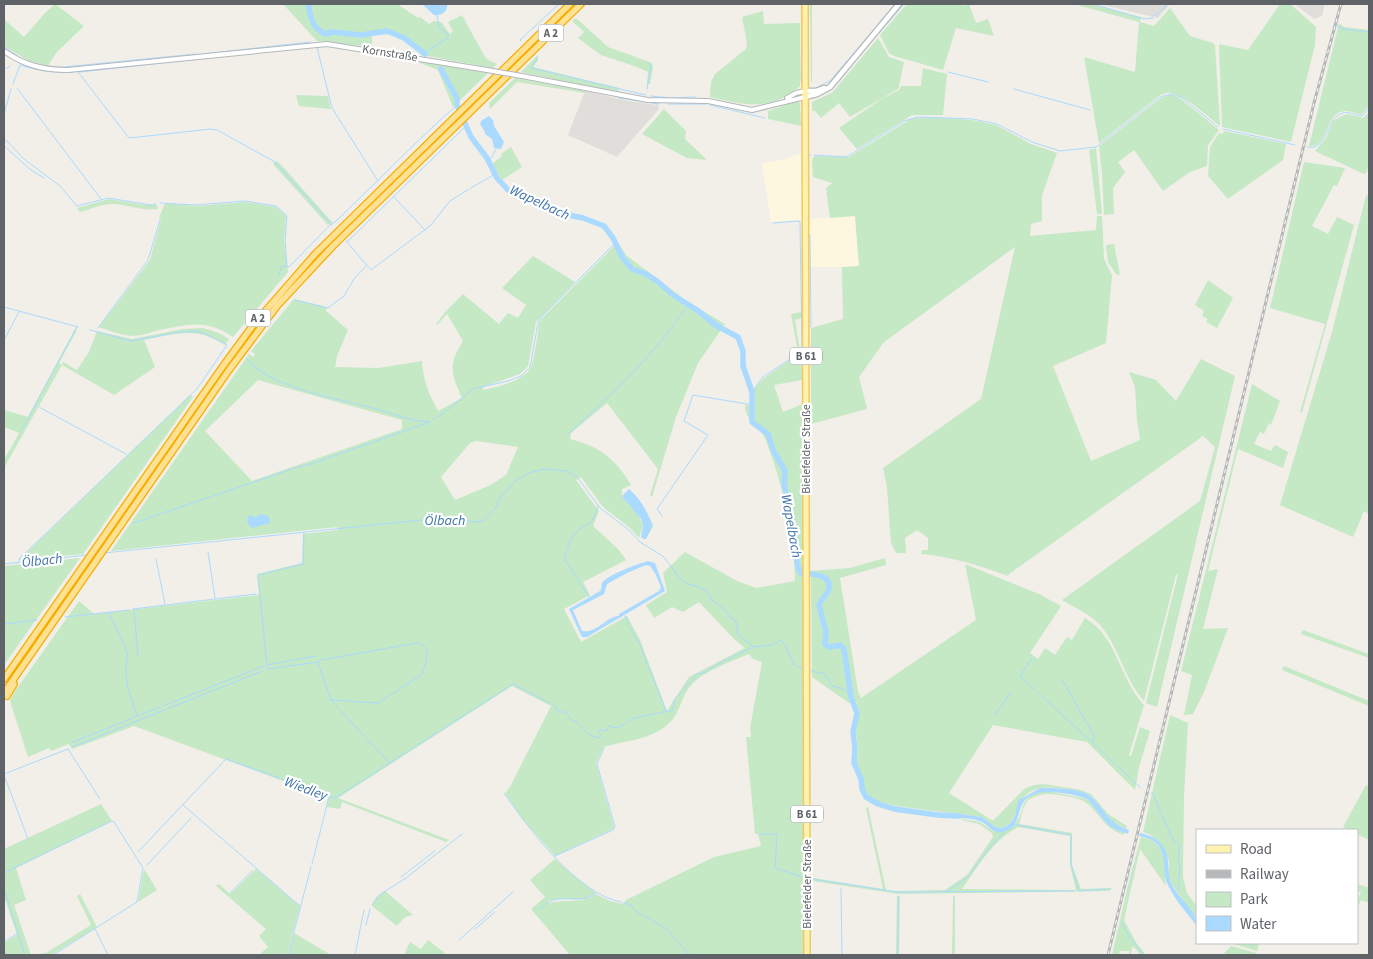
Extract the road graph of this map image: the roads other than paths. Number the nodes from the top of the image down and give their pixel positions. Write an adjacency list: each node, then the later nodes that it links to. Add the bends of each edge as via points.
1 (570, 4): 7 (highway, A 2, via 316,253 260,317 222,366)
2 (581, 4): 10 (highway, A 2, via 327,252 277,306 229,370)
3 (805, 4): 6 (main road, Bielefelder Straße / B 61)
4 (899, 4): 6 (main road, via 830,87)
5 (4, 51): 6 (street, Kornstraße, bridge, via 34,66 68,70 327,44 663,102 708,101 752,110)
6 (805, 94): 11 (main road, Bielefelder Straße / B 61)
7 (26, 648): 8 (highway); 9 (highway, A 2)
8 (4, 673)
9 (4, 679)
10 (5, 694)
11 (807, 955)

